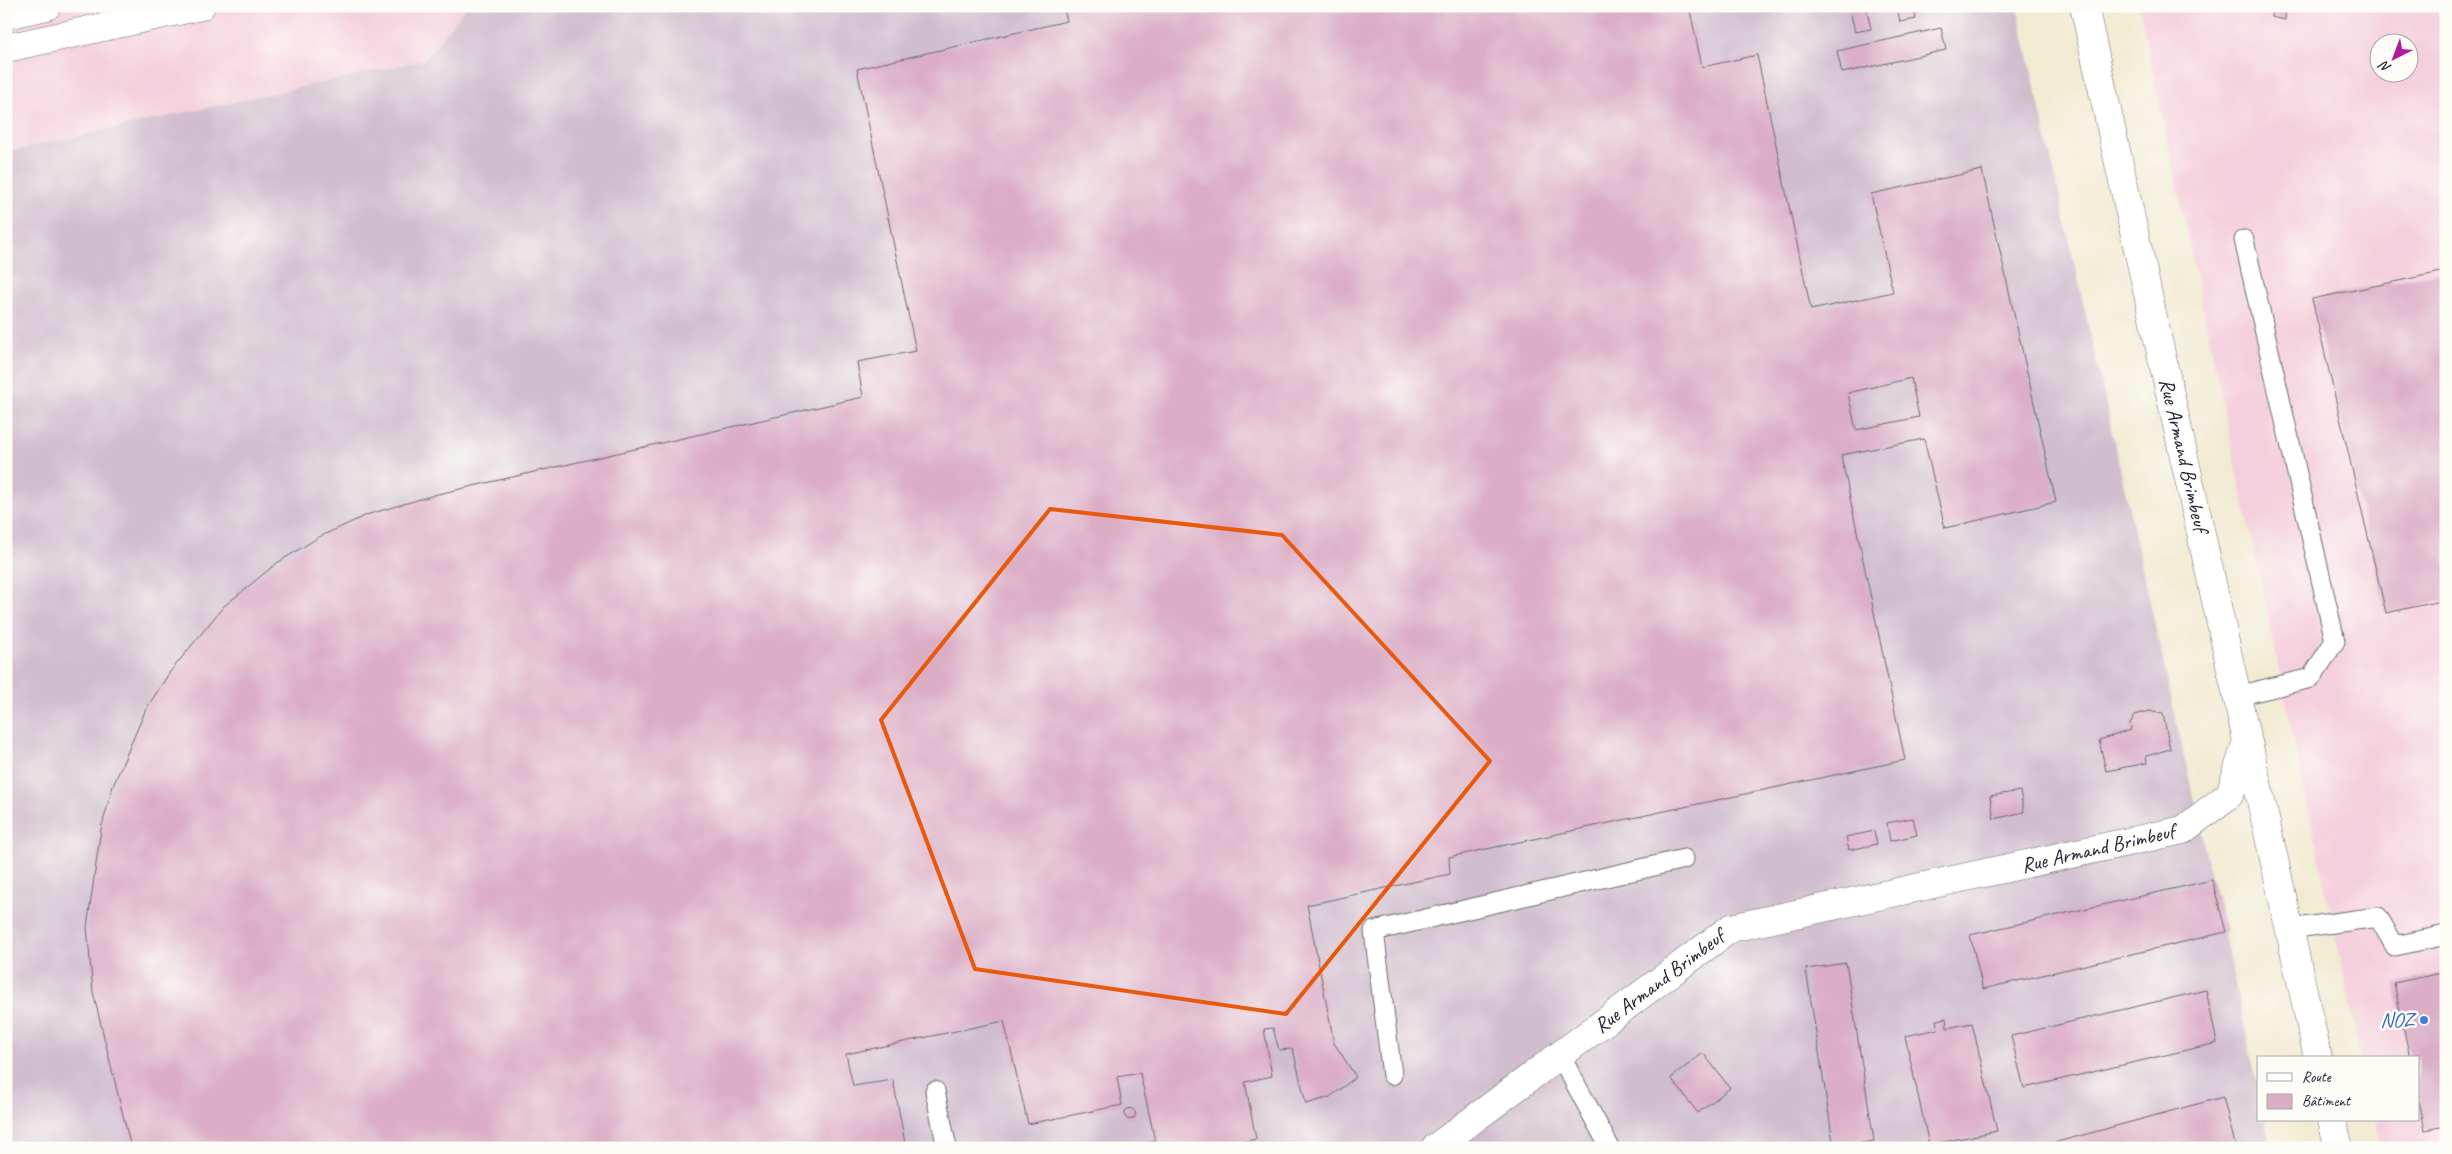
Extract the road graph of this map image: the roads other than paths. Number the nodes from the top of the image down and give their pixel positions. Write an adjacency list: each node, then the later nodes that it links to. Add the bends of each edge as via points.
1 (47, 6): 5 (street)
2 (201, 6): 4 (street)
3 (2084, 6): 8 (street, Rue Armand Brimbeuf)
4 (124, 14): 6 (street)
5 (6, 15)
6 (6, 48)
7 (2244, 240): 8 (lane, via 2335,641 2311,678)
8 (2237, 696): 9 (street, Rue Armand Brimbeuf)
9 (2247, 741): 11 (street); 13 (street, Rue Armand Brimbeuf, via 2230,794 2183,830 1731,928)
10 (1684, 860): 15 (lane, via 1374,930)
11 (2289, 929): 12 (lane, via 2378,917 2395,946); 14 (street)
12 (2446, 934)
13 (1560, 1055): 19 (street, Rue Armand Brimbeuf); 20 (lane)
14 (2318, 1056)
15 (1392, 1075)
16 (935, 1091): 18 (lane)
17 (2332, 1122): 21 (street)
18 (947, 1148)
19 (1435, 1148)
20 (1610, 1148)
21 (2339, 1148)

